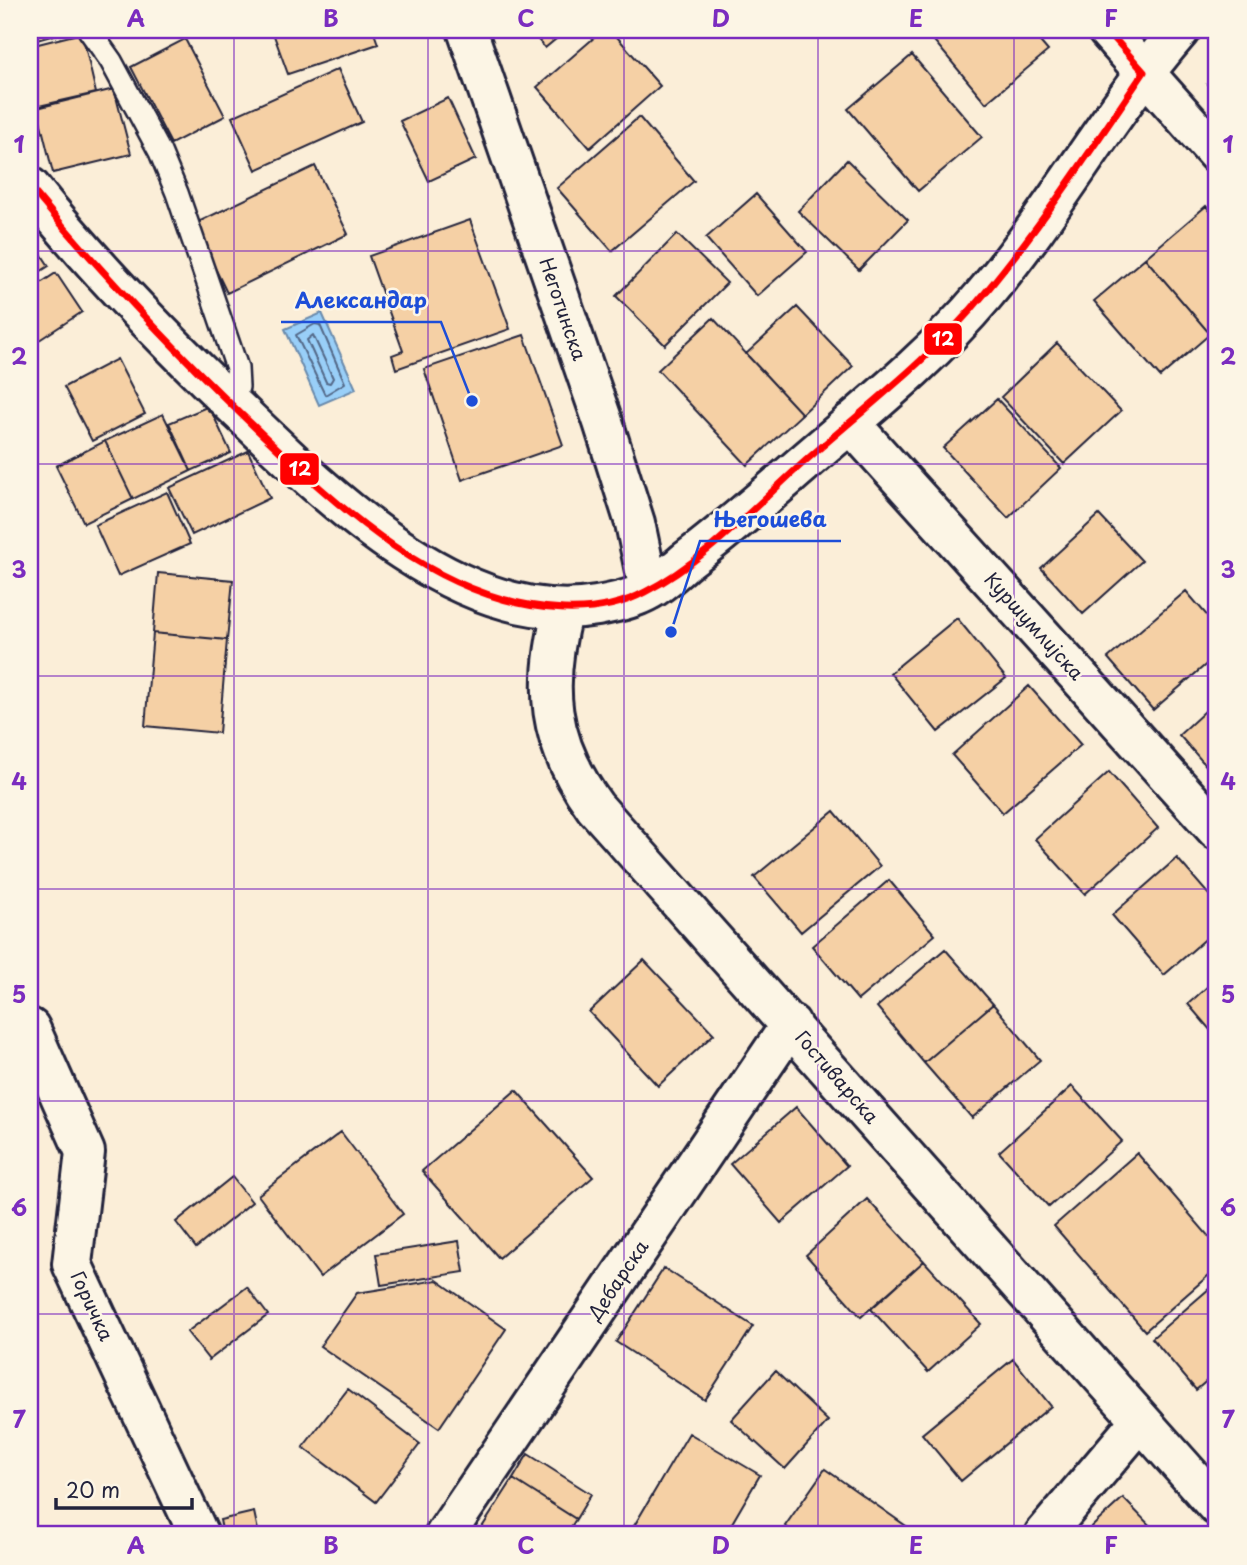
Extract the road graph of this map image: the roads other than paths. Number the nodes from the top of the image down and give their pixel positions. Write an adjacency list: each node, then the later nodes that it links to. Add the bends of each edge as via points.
1 (89, 30): 8 (lane, via 140,113 177,193 237,368 238,387)
2 (467, 30): 10 (street, Неготинска, via 603,422 635,523)
3 (1107, 30): 5 (street)
4 (1180, 30): 5 (street)
5 (1143, 72): 6 (street); 9 (street, via 1040,223 983,297)
6 (1217, 154)
7 (30, 187): 8 (street, via 76,245 154,329)
8 (231, 403): 11 (street, via 322,491 386,540 463,586 512,604)
9 (850, 423): 10 (street); 12 (street, Куршумлијска)
10 (649, 590): 11 (street, via 595,607)
11 (563, 609): 13 (street, Гостиварска, via 554,644 551,691 560,745 573,774 632,851)
12 (1217, 830)
13 (791, 1024): 15 (street, Гостиварска); 18 (street, Дебарска)
14 (30, 1028): 17 (street, Горичка, via 85,1152 72,1264)
15 (1140, 1421): 16 (street, Гостиварска); 19 (street)
16 (1217, 1506)
17 (199, 1535)
18 (445, 1535)
19 (1044, 1535)

